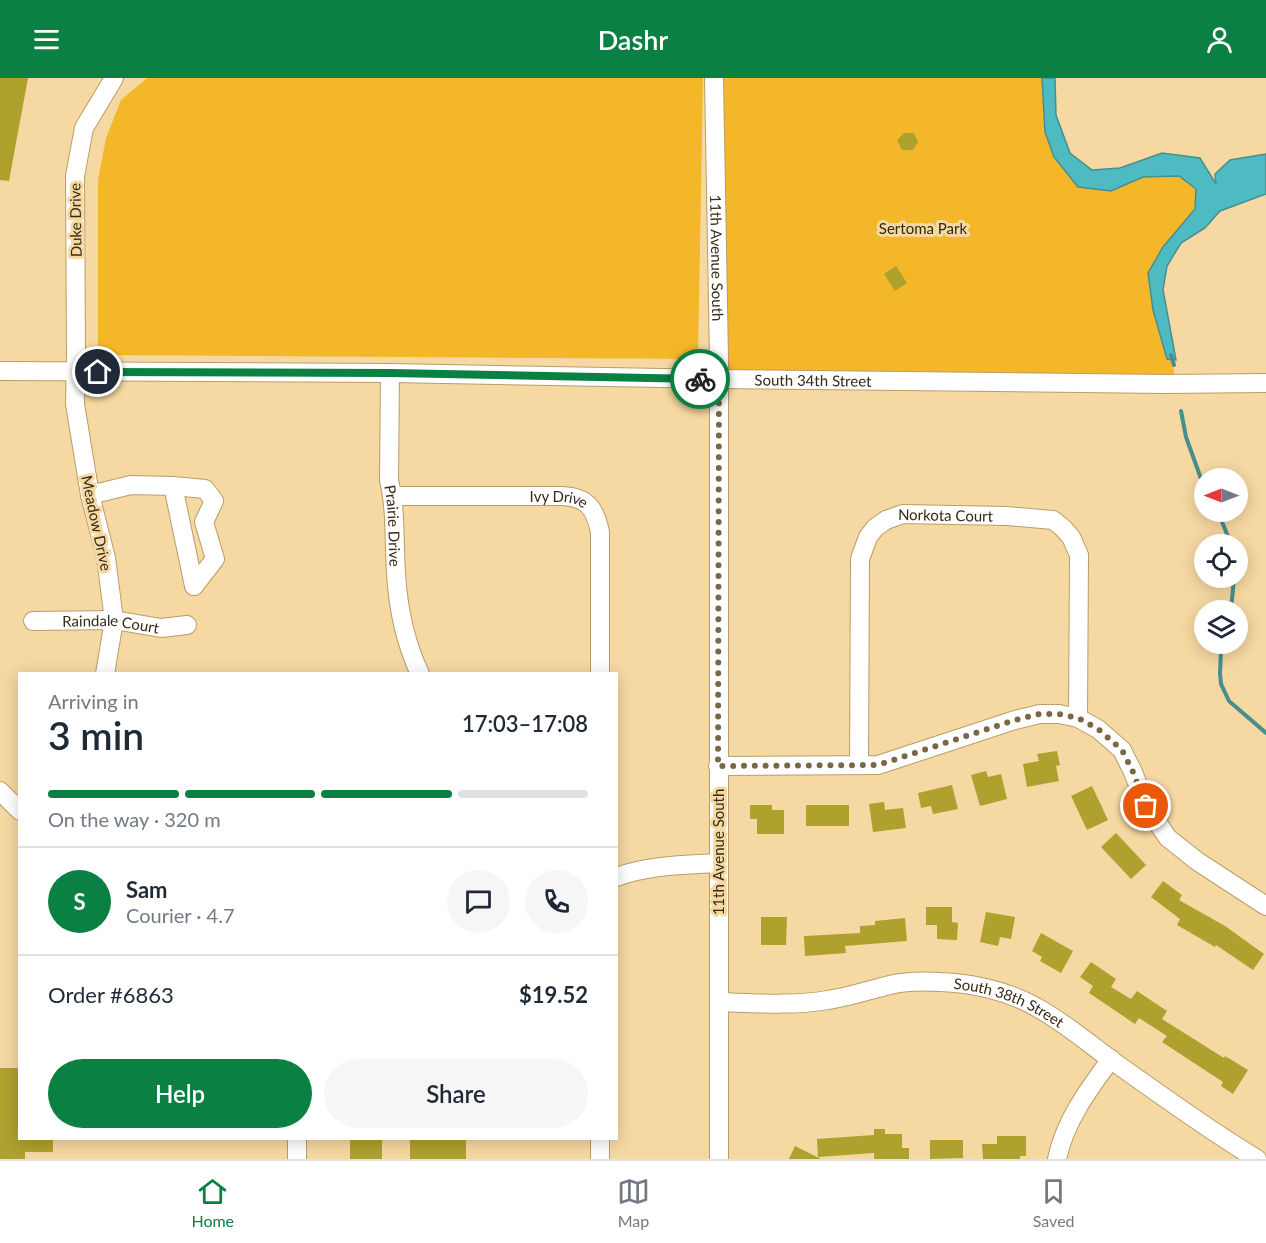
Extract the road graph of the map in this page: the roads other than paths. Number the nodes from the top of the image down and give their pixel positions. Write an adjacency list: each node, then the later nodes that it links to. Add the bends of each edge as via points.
1 (114, 78): 4 (street, Duke Drive, via 84,128 75,176)
2 (714, 78): 6 (street, 11th Avenue South)
3 (0, 371): 4 (street, South 34th Street)
4 (76, 372): 5 (street, South 34th Street); 9 (street, Meadow Drive, via 75,404)
5 (390, 373): 6 (street, South 34th Street); 10 (street, Prairie Drive, via 389,480)
6 (719, 379): 7 (street, South 34th Street); 19 (street, 11th Avenue South)
7 (1266, 383)
8 (172, 486): 8 (street, via 194,586 215,560 204,522 214,501 205,489); 9 (street, via 131,485)
9 (90, 495): 11 (street, Meadow Drive, via 106,558)
10 (393, 496): 15 (street, Prairie Drive, via 399,602); 16 (street, Ivy Drive, via 562,496 575,497 586,504 597,515 600,532)
11 (114, 620): 12 (street, Raindale Court); 13 (street, Raindale Court, via 161,628); 14 (street, Meadow Drive)
12 (33, 621)
13 (187, 625)
14 (105, 672)
15 (419, 672)
16 (600, 672)
17 (1078, 718): 18 (street, via 1040,714 878,765); 18 (street, Norkota Court, via 1079,555 1071,537 1053,520 903,514 875,528 860,558); 24 (street, via 1122,750 1146,806 1168,838)
18 (859, 765): 19 (street)
19 (718, 766): 22 (street, 11th Avenue South)
20 (0, 792): 21 (street)
21 (18, 809)
22 (718, 864): 23 (street, via 661,867); 25 (street, 11th Avenue South)
23 (618, 876)
24 (1266, 906)
25 (719, 1002): 26 (street, South 38th Street, via 826,1001 916,982 978,986 1035,1006); 31 (street, 11th Avenue South)
26 (1111, 1059): 32 (street, via 1072,1116); 33 (street, South 38th Street)
27 (297, 1140): 29 (street)
28 (600, 1140): 30 (street)
29 (297, 1159)
30 (600, 1159)
31 (718, 1159)
32 (1057, 1159)
33 (1257, 1159)

